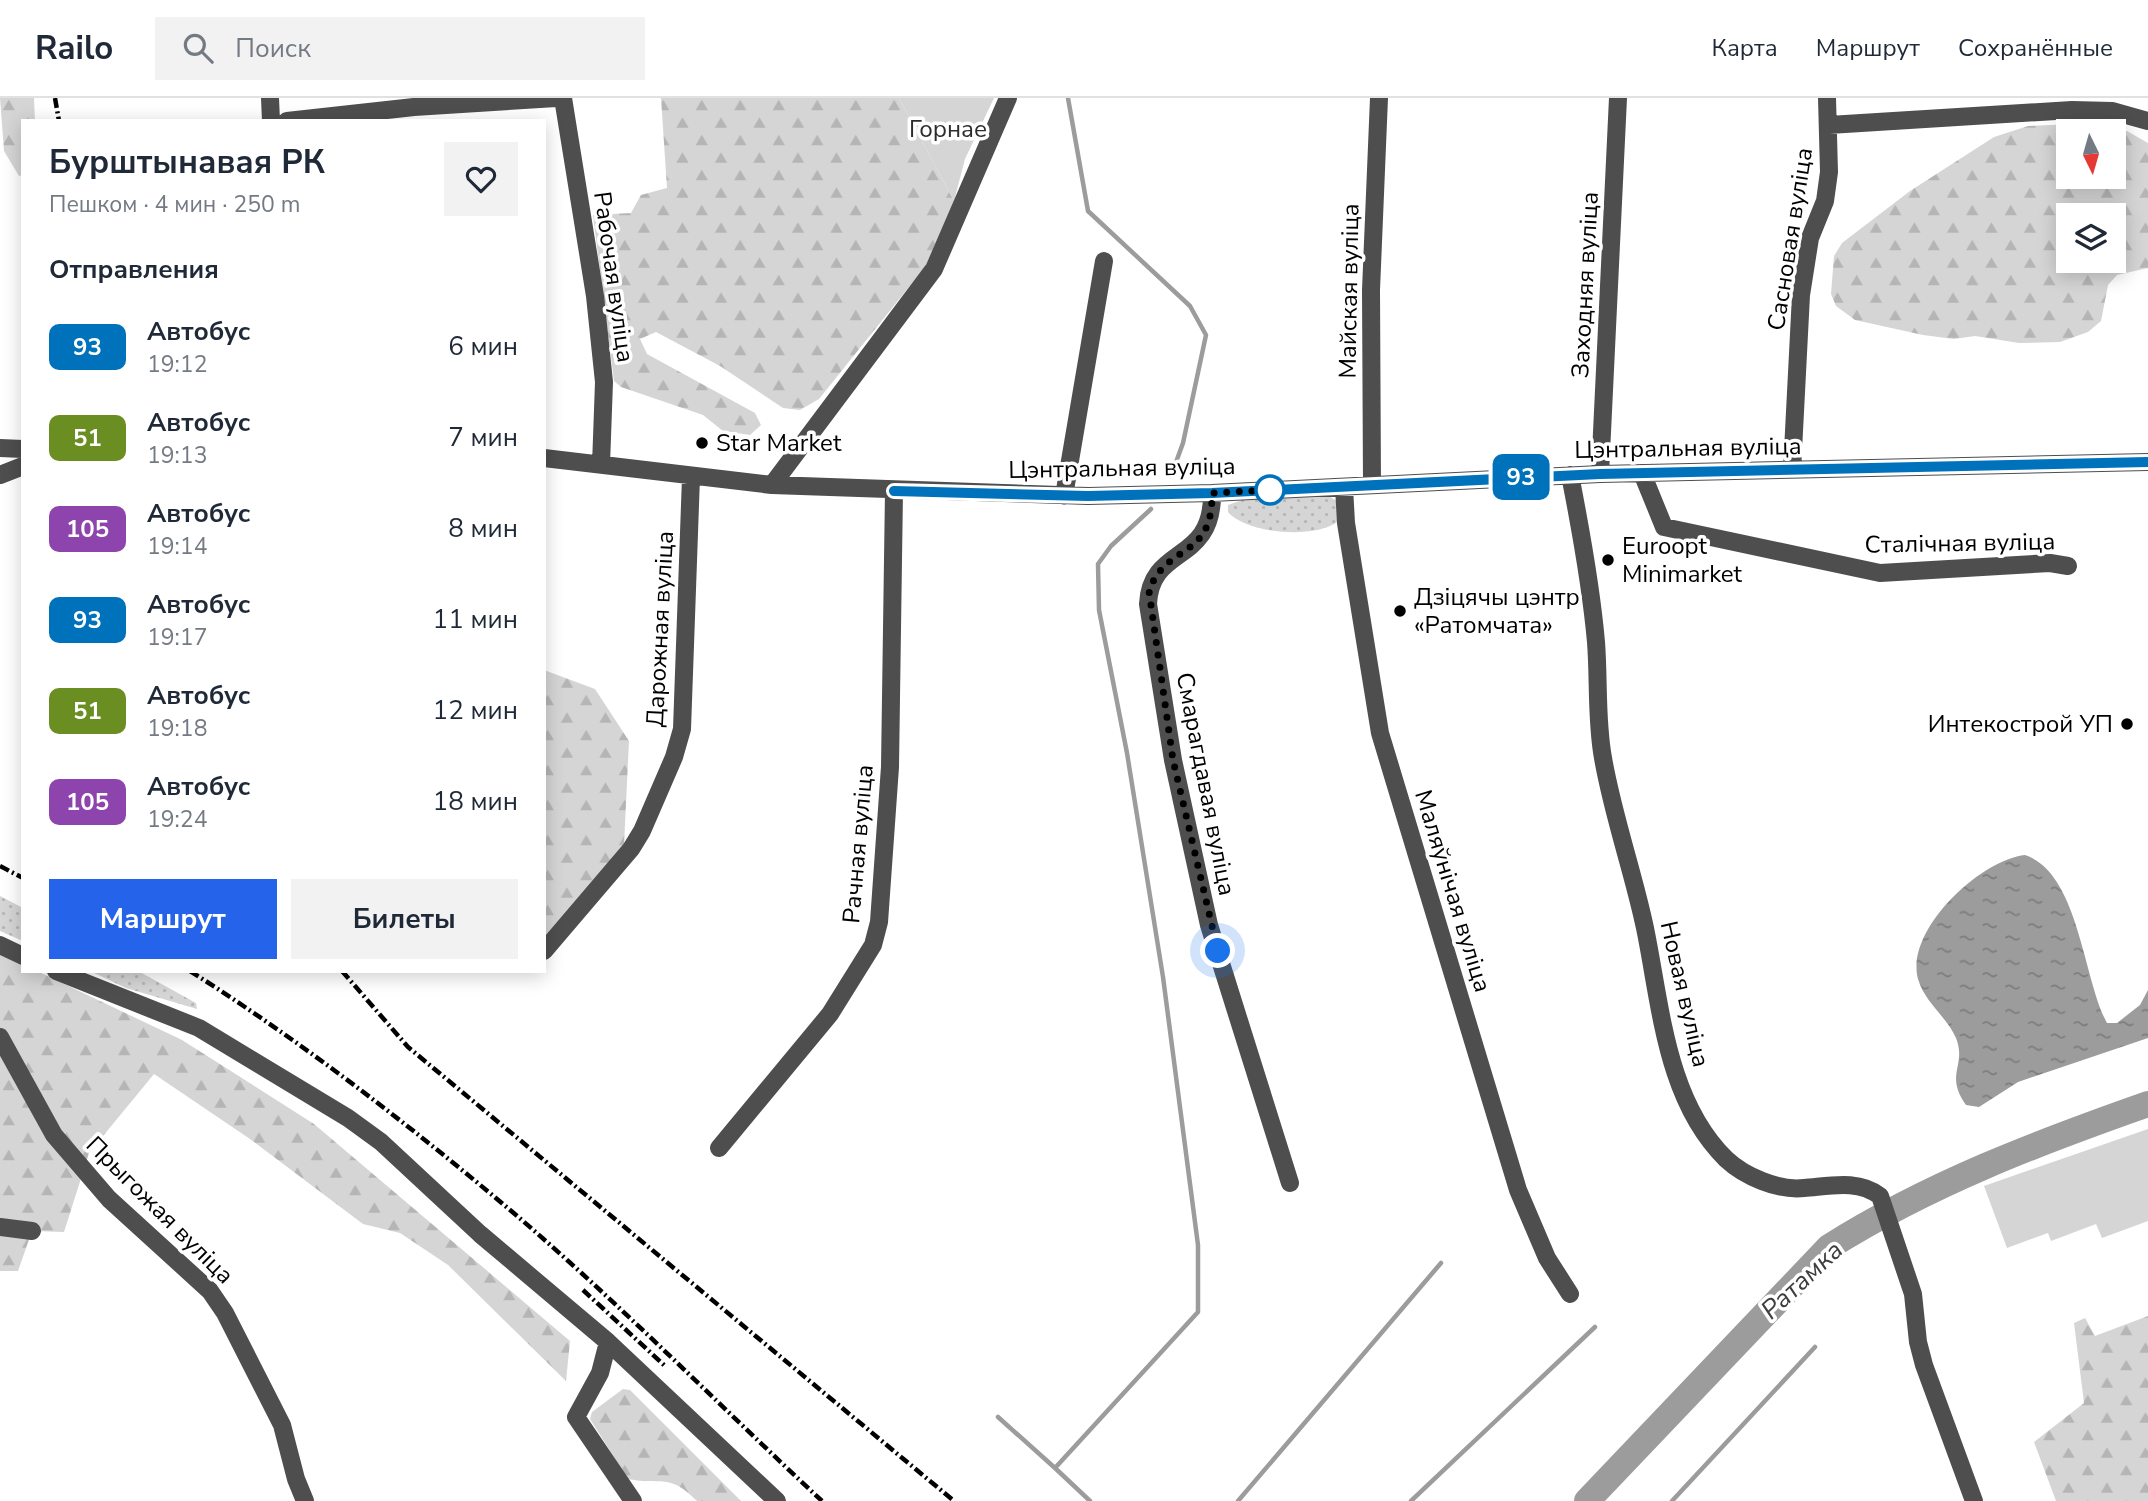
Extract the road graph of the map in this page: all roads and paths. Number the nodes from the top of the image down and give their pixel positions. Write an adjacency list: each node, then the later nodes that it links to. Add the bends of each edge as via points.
1 (270, 98): 8 (street)
2 (556, 98): 9 (street)
3 (563, 98): 17 (street, Рабочая вуліца, via 595,296 602,369)
4 (1008, 98): 25 (street, via 934,269)
5 (1379, 98): 26 (street, Майская вуліца, via 1371,290)
6 (1618, 98): 21 (street, Заходняя вуліца)
7 (1827, 98): 11 (street, Сасновая вуліца)
8 (271, 119)
9 (304, 119)
10 (2148, 121): 11 (street, via 2112,111 2072,110)
11 (1829, 125): 19 (street, Сасновая вуліца, via 1825,201 1811,238 1801,295)
12 (1104, 261): 30 (street)
13 (0, 448): 14 (street)
14 (21, 449)
15 (546, 457): 17 (street, Цэнтральная вуліца)
16 (2148, 462): 19 (street, Цэнтральная вуліца)
17 (601, 465): 24 (street, Цэнтральная вуліца)
18 (21, 467): 22 (street)
19 (1792, 470): 20 (street, Цэнтральная вуліца)
20 (1642, 473): 21 (street, Цэнтральная вуліца); 31 (street, Сталічная вуліца, via 1664,527 1861,571 1898,574)
21 (1600, 474): 23 (street, Цэнтральная вуліца)
22 (0, 475)
23 (1570, 475): 26 (street, Цэнтральная вуліца); 46 (street, Новая вуліца, via 1588,567 1602,756 1645,928 1670,1053 1696,1121 1728,1161 1751,1177 1801,1189 1861,1186 1880,1196 1913,1294 1924,1365)
24 (691, 477): 25 (street, Цэнтральная вуліца); 33 (street, Дарожная вуліца, via 685,701 674,757 631,849)
25 (772, 485): 28 (street, Цэнтральная вуліца)
26 (1372, 485): 27 (street, Цэнтральная вуліца)
27 (1344, 487): 29 (street, Цэнтральная вуліца); 41 (street, Маляўнічая вуліца, via 1380,733 1518,1190 1547,1258)
28 (894, 491): 30 (street, Цэнтральная вуліца); 37 (street, Рачная вуліца, via 890,767 879,922 873,945 830,1014)
29 (1212, 493): 30 (street, Цэнтральная вуліца); 38 (street, Смарагдавая вуліца, via 1208,529 1160,569 1148,604 1173,760 1209,925)
30 (1064, 496)
31 (2068, 566)
32 (0, 945): 34 (street)
33 (546, 949)
34 (21, 955)
35 (61, 973): 42 (street, via 199,1028 348,1118 382,1142 480,1234)
36 (0, 1037): 43 (street, Прыгожая вуліца, via 54,1135 109,1199 210,1291 282,1425)
37 (719, 1149)
38 (1290, 1183)
39 (0, 1227): 40 (street)
40 (32, 1231)
41 (1570, 1294)
42 (608, 1342): 44 (street, via 600,1373 576,1417); 45 (street)
43 (305, 1501)
44 (633, 1501)
45 (777, 1501)
46 (1974, 1501)

